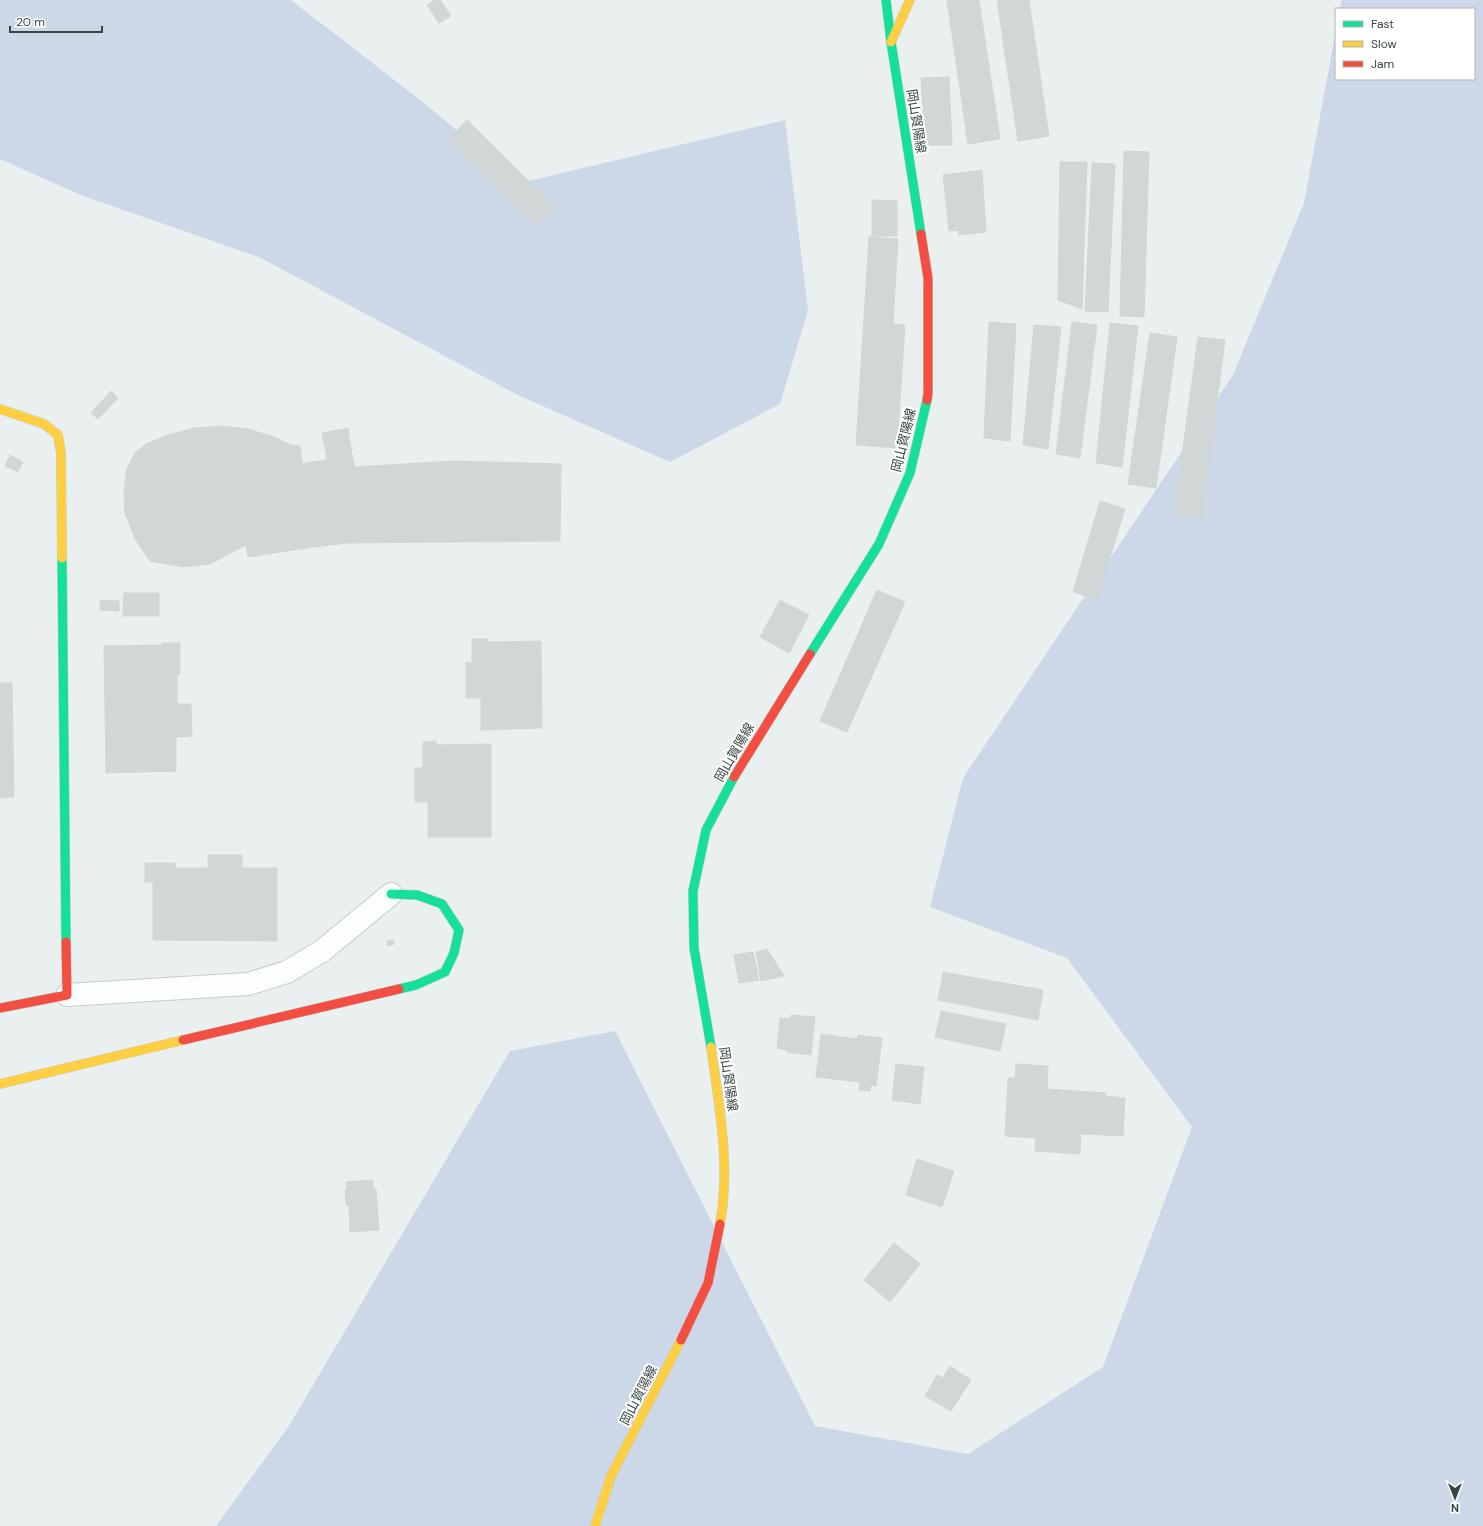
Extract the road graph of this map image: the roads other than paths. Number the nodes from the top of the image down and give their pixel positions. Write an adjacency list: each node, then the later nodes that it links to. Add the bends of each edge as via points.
1 (886, 0): 3 (main road, 岡山賀陽線)
2 (910, 0): 3 (main road)
3 (891, 42): 9 (main road, 岡山賀陽線, via 928,278 928,394 910,473 879,544 739,767 706,830 693,891 694,948 709,1030 725,1149 722,1213 708,1283 611,1476)
4 (0, 409): 6 (main road, via 44,424 58,435 61,453)
5 (391, 894): 6 (street, via 322,951 287,972 241,985); 8 (main road, via 417,895 442,904 459,930 454,953 445,972 416,985)
6 (67, 995): 7 (main road)
7 (0, 1008)
8 (0, 1084)
9 (596, 1526)

